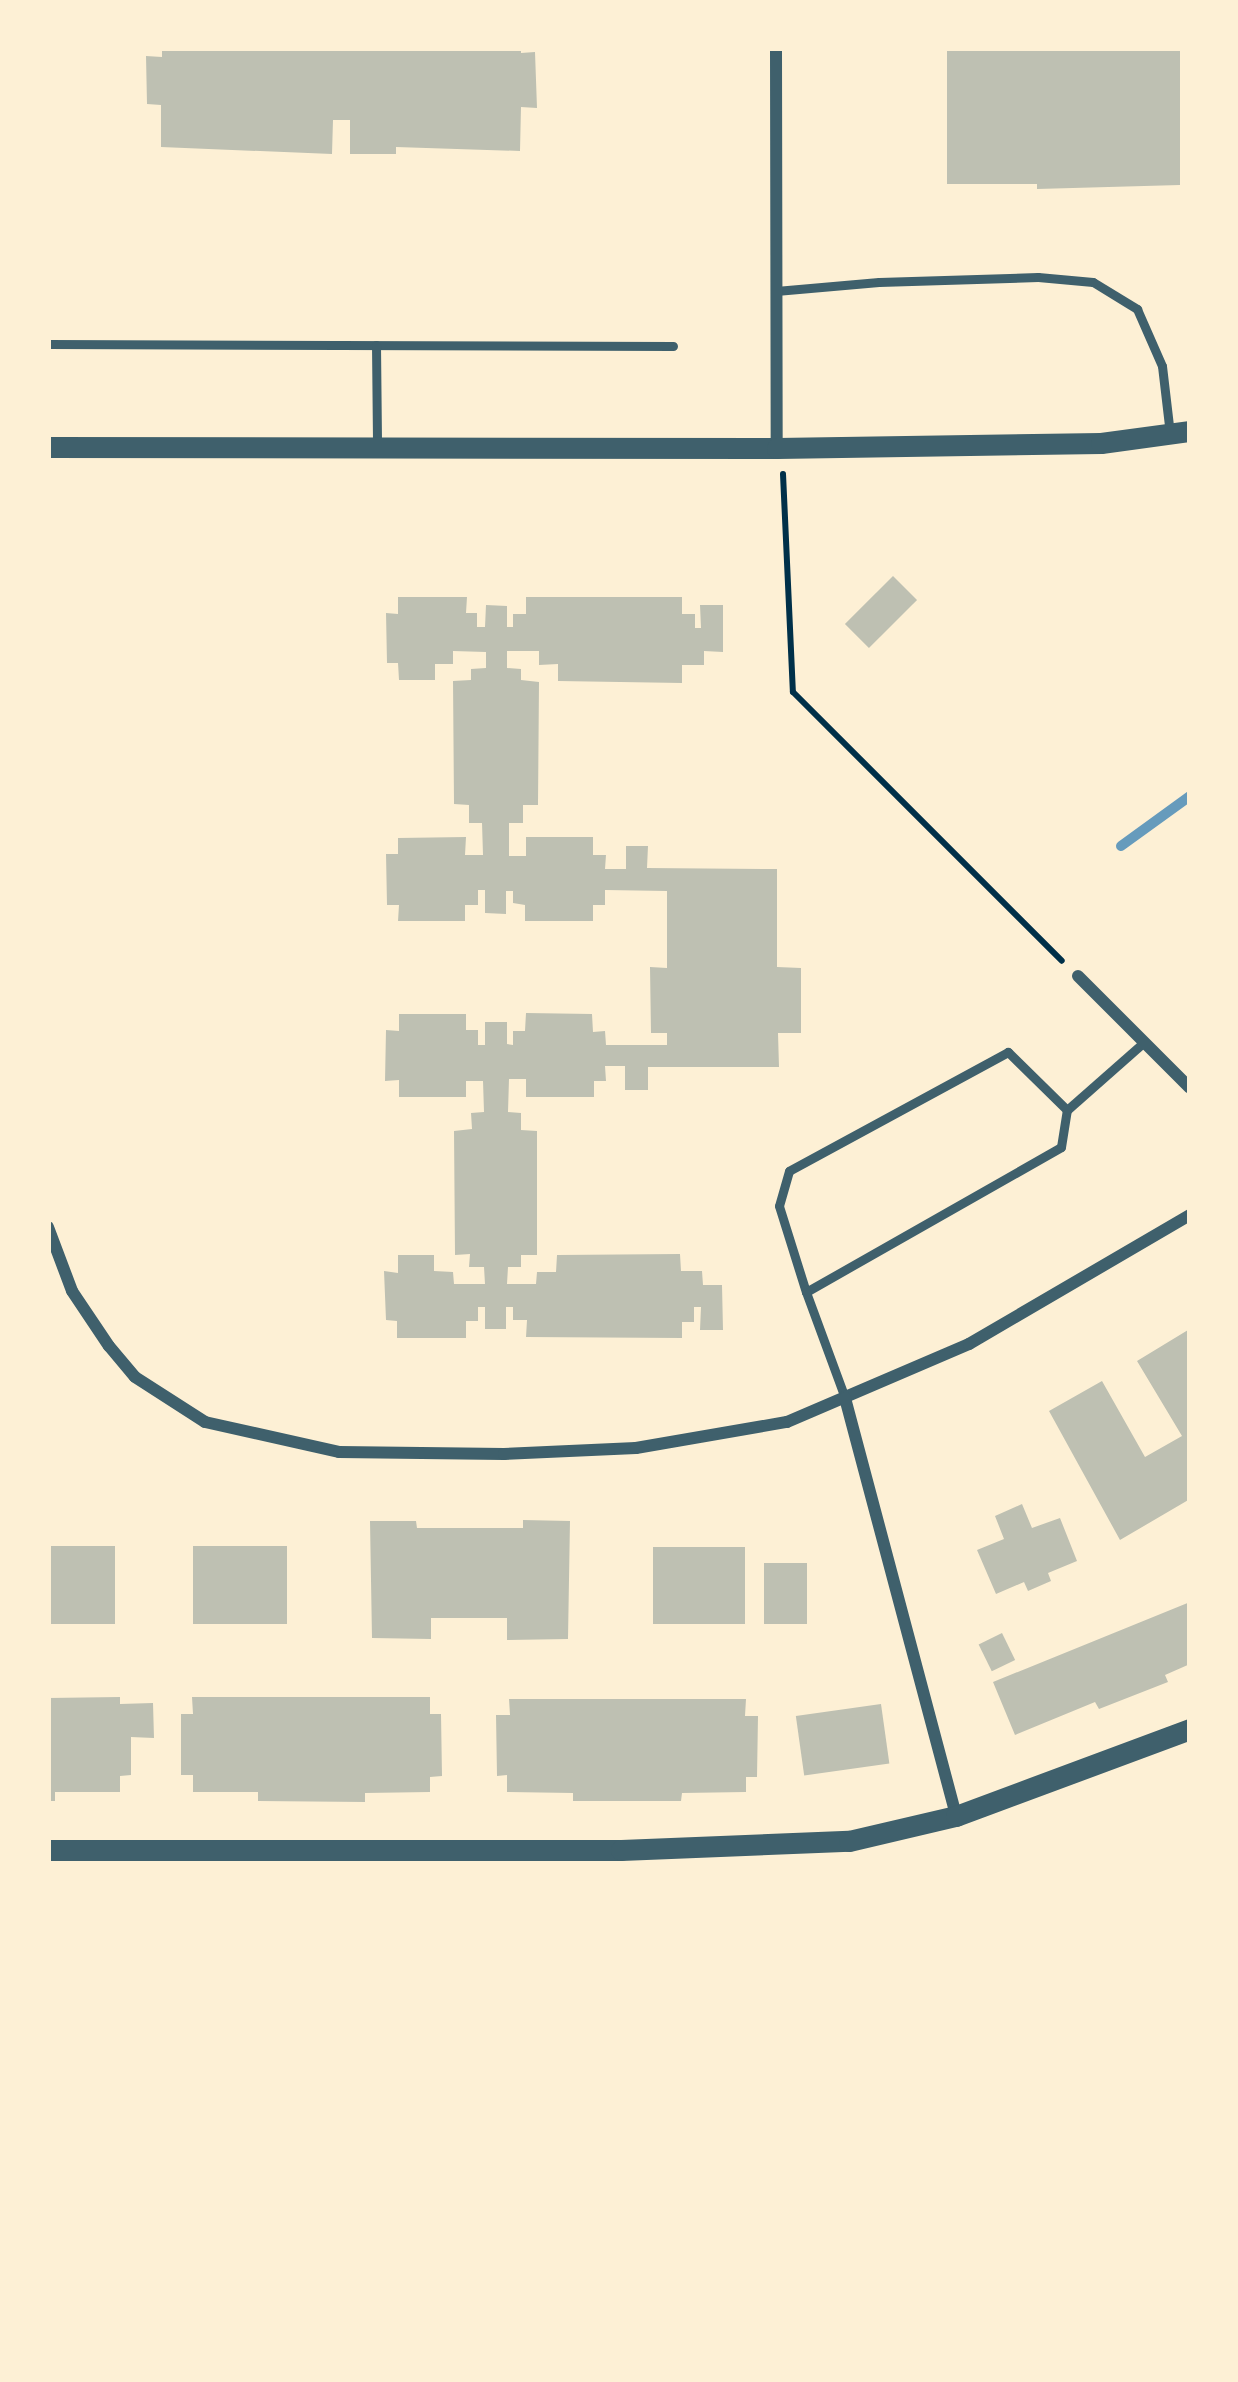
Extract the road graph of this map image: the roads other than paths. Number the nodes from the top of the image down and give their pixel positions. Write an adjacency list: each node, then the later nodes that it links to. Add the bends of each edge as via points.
1 (776, 48): 2 (street)
2 (776, 291): 6 (lane, via 1038,277 1093,282 1137,309); 9 (street)
3 (48, 344): 4 (lane)
4 (376, 345): 5 (lane); 8 (lane)
5 (674, 346)
6 (1180, 433): 9 (street, via 1101,443)
7 (48, 447): 8 (street)
8 (377, 447): 9 (street)
9 (776, 448)
10 (1078, 976): 11 (street)
11 (1144, 1042): 12 (street); 13 (lane)
12 (1190, 1088)
13 (1067, 1110): 16 (lane, via 1061,1147); 16 (lane, via 1008,1052 789,1171 779,1206)
14 (1190, 1215): 17 (street, via 969,1344)
15 (48, 1227): 17 (street, via 72,1291 135,1378 205,1422 339,1452 636,1448 788,1422)
16 (806, 1292): 17 (lane)
17 (845, 1398): 19 (street)
18 (1190, 1730): 19 (street)
19 (956, 1816): 20 (street, via 849,1840 752,1848)
20 (48, 1850)

